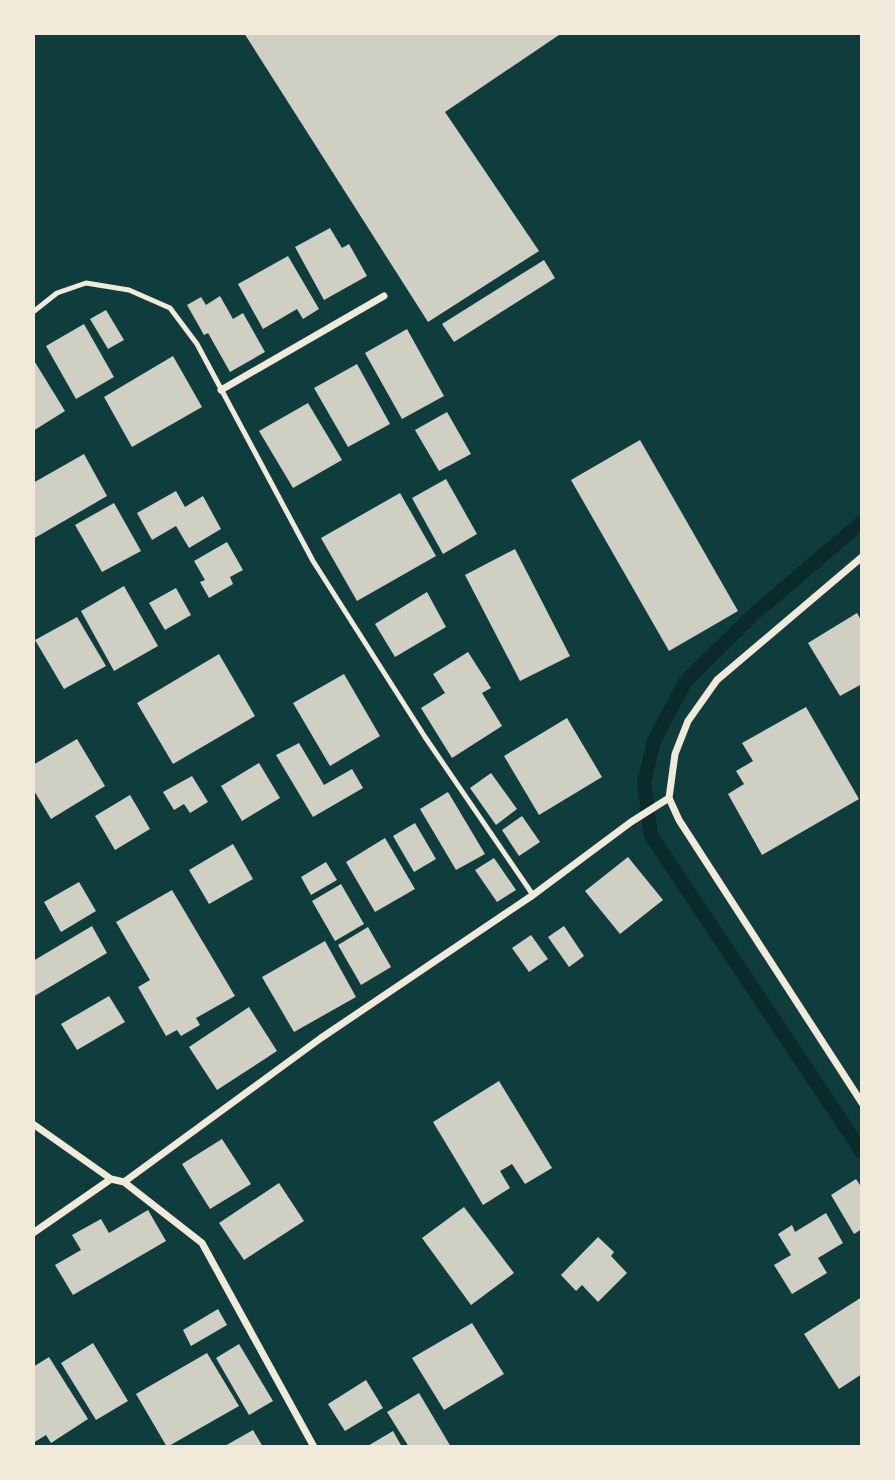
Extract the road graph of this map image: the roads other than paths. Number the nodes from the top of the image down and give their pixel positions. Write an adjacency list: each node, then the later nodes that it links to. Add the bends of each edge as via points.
1 (384, 296): 3 (street)
2 (33, 312): 3 (lane, via 57,293 86,283 129,289 170,308 197,344)
3 (221, 390): 6 (lane, via 313,561)
4 (862, 557): 5 (street, via 717,680 688,721 675,754)
5 (669, 798): 6 (street); 7 (street)
6 (533, 895): 10 (street, via 321,1038)
7 (862, 1103)
8 (33, 1124): 9 (street)
9 (111, 1179): 10 (street); 11 (street)
10 (124, 1182): 12 (street, via 202,1243)
11 (33, 1233)
12 (314, 1447)

